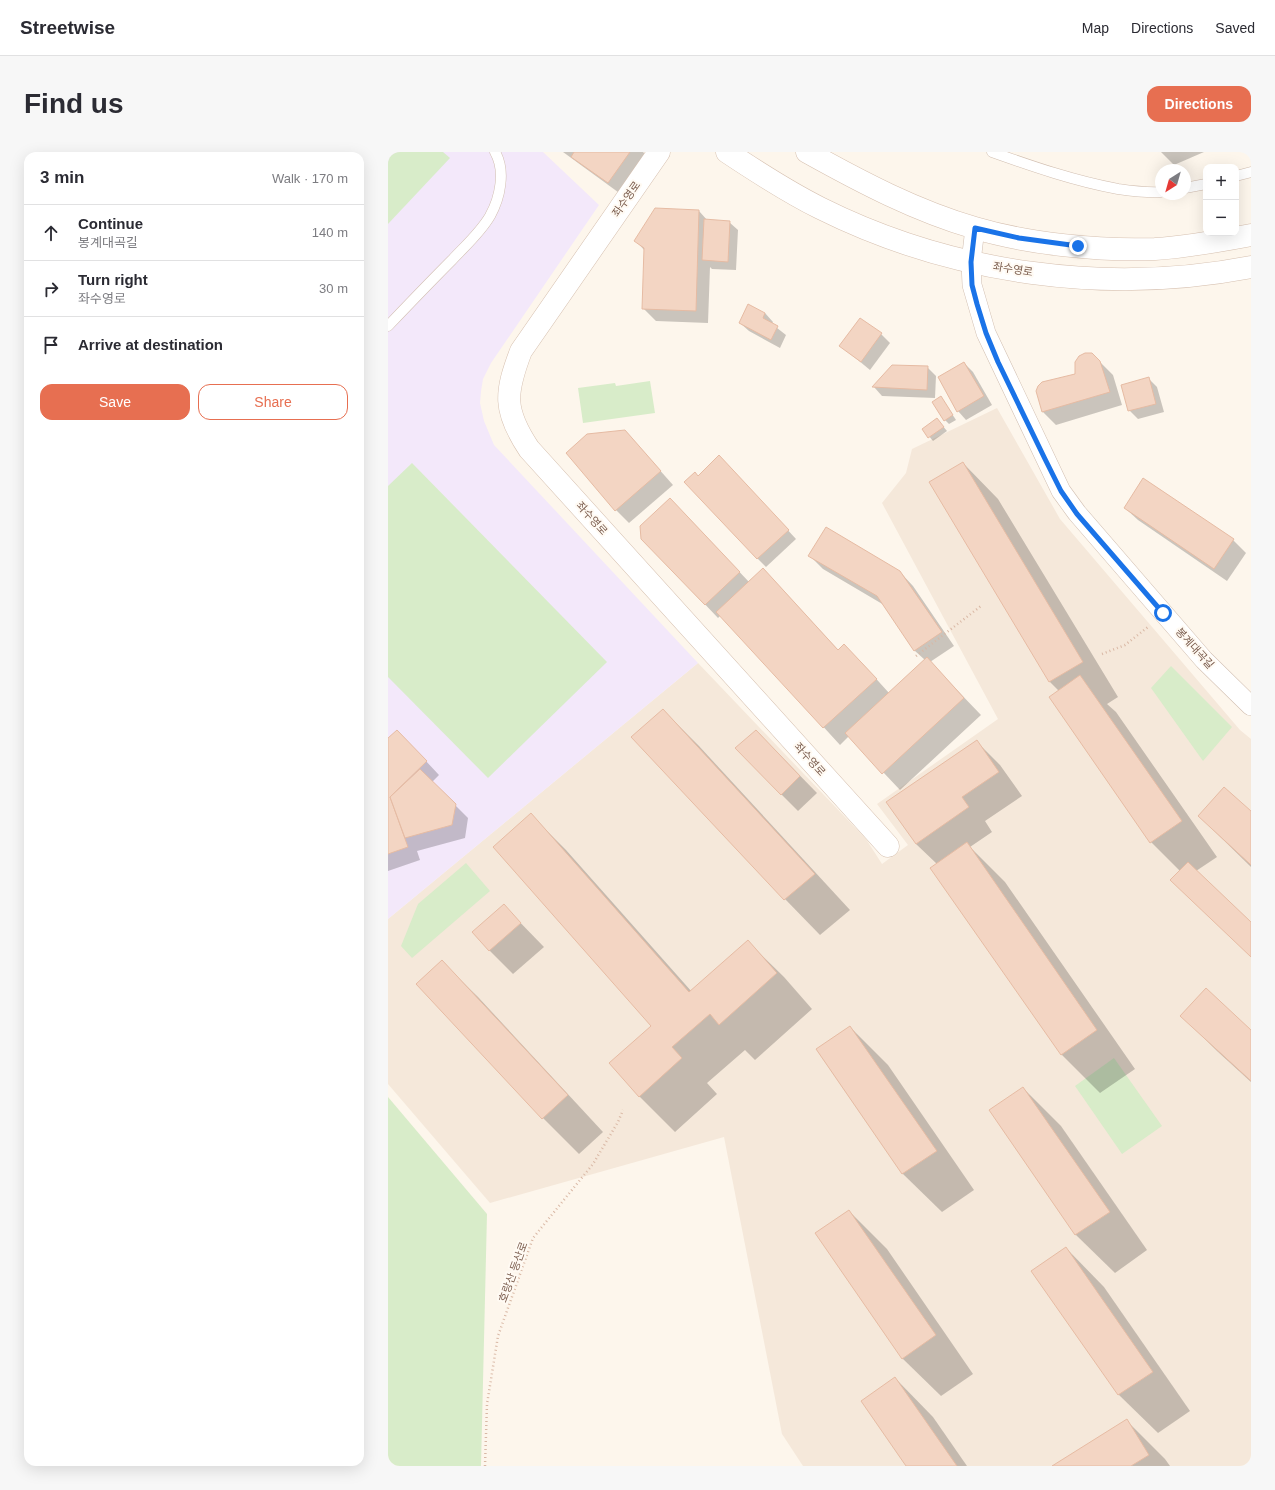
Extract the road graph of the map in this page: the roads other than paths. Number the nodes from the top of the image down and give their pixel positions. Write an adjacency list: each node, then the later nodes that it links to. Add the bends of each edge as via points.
1 (495, 152): 15 (lane, via 501,175 498,194 490,216 477,234)
2 (659, 152): 17 (street, 좌수영로, via 521,350 512,374 509,410 516,430 529,449)
3 (727, 152): 13 (street, 좌수영로, via 821,209 901,242)
4 (807, 152): 11 (street, via 861,182 913,206)
5 (992, 152): 10 (lane, via 1058,176 1096,185)
6 (1251, 172): 7 (lane)
7 (1239, 175)
8 (1203, 185): 9 (lane)
9 (1191, 187)
10 (1155, 192)
11 (975, 228): 12 (street, via 1019,238 1078,246 1147,248 1213,243); 13 (street, 봉계대곡길)
12 (1251, 236)
13 (971, 262): 14 (street, 좌수영로, via 1042,274 1118,279 1172,279); 16 (street, 봉계대곡길, via 972,285 986,333 1061,491 1077,514 1204,660)
14 (1251, 267)
15 (388, 326)
16 (1251, 706)
17 (888, 846)

